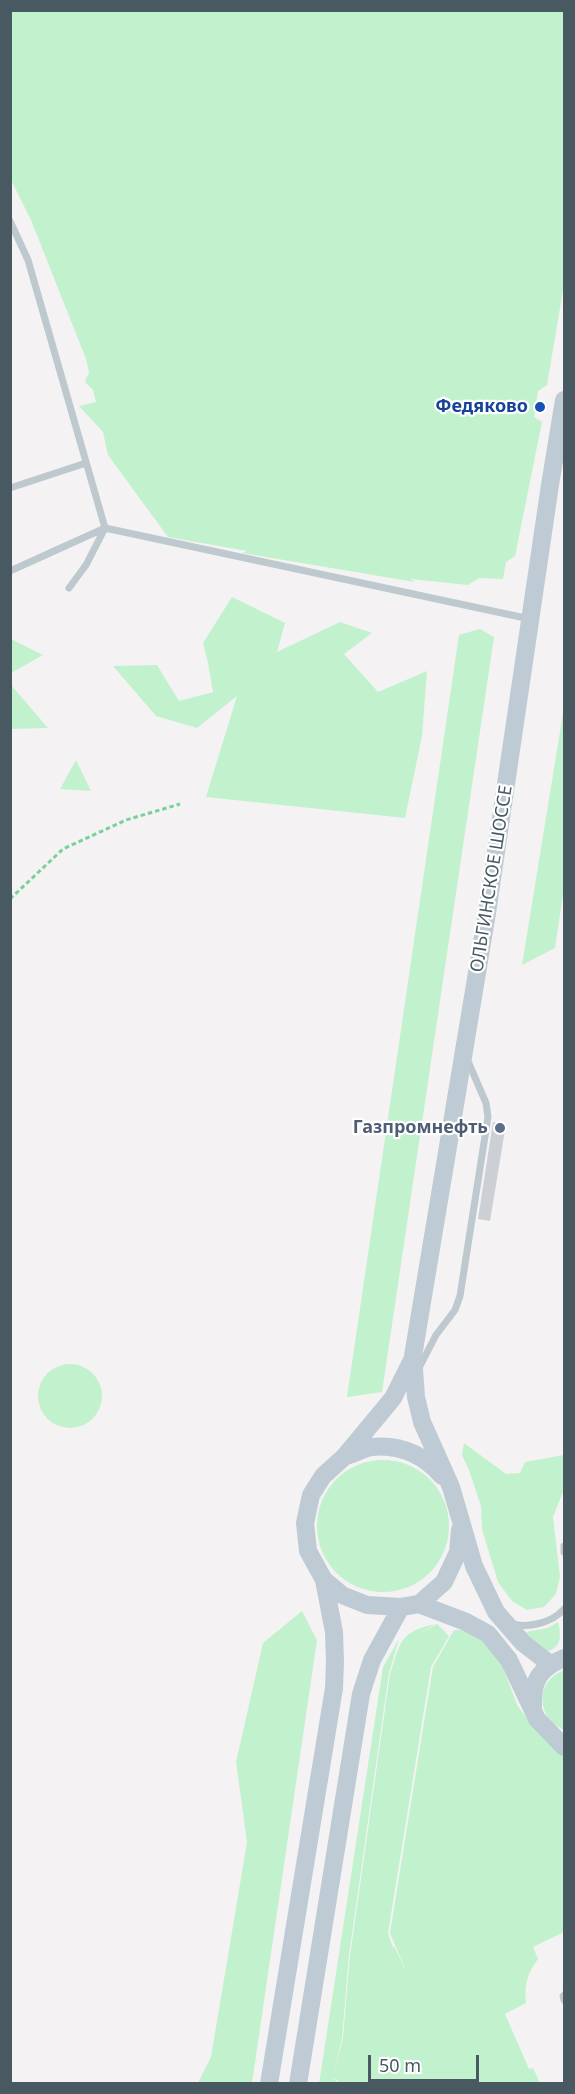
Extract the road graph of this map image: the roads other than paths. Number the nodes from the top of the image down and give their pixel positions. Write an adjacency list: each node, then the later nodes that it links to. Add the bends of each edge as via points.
1 (10, 221): 3 (lane, via 28,260)
2 (564, 400): 8 (main road, ОЛЬГИНСКОЕ ШОССЕ)
3 (86, 463): 4 (lane); 5 (lane)
4 (10, 488)
5 (105, 528): 6 (lane); 7 (lane); 8 (lane)
6 (10, 571)
7 (69, 588)
8 (530, 619): 9 (main road, ОЛЬГИНСКОЕ ШОССЕ)
9 (465, 1053): 10 (main road, ОЛЬГИНСКОЕ ШОССЕ); 11 (lane, via 488,1117 460,1296)
10 (413, 1356): 11 (main road); 12 (main road, via 393,1398)
11 (415, 1377): 13 (main road, via 422,1422)
12 (344, 1457): 13 (main road, via 370,1447 414,1452 432,1464); 17 (main road, via 323,1476 311,1496 305,1523 308,1551)
13 (451, 1487): 14 (main road)
14 (460, 1514): 18 (main road, via 458,1552 444,1582); 20 (main road, via 474,1566 496,1612)
15 (564, 1546): 16 (lane)
16 (564, 1552)
17 (324, 1580): 18 (main road, via 342,1595 367,1605); 26 (main road, via 334,1632 334,1688)
18 (410, 1606): 22 (main road, via 466,1622 488,1634 509,1660); 27 (main road, via 372,1660 361,1694)
19 (564, 1609): 20 (lane, via 544,1623 523,1626)
20 (505, 1622): 21 (main road, via 523,1643)
21 (557, 1661): 22 (main road, via 538,1676)
22 (533, 1708): 23 (main road, via 537,1719)
23 (561, 1740)
24 (564, 1995): 25 (lane)
25 (564, 2000)
26 (269, 2084)
27 (298, 2084)

